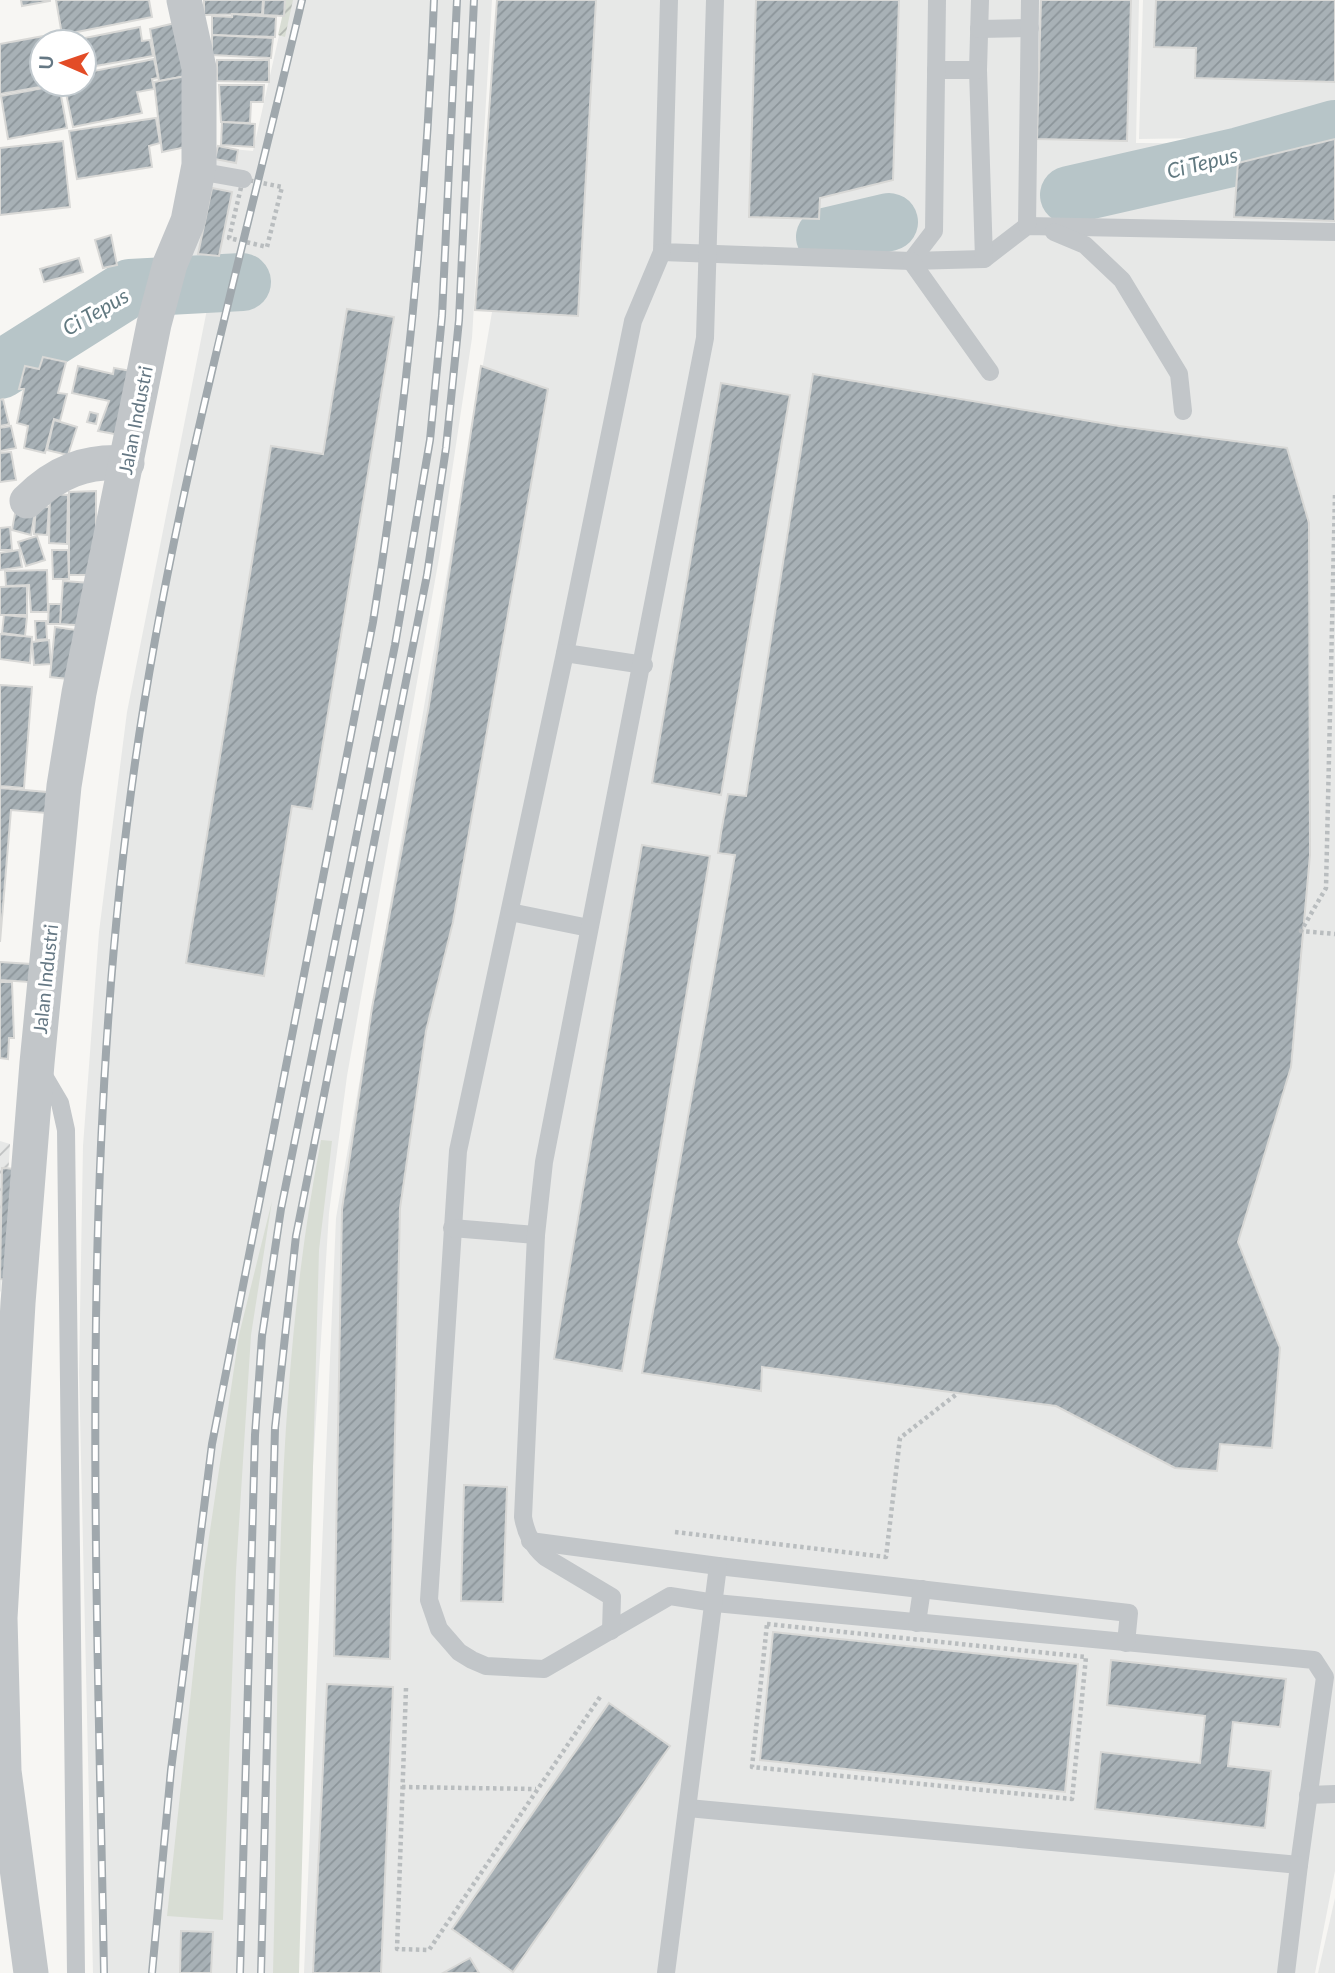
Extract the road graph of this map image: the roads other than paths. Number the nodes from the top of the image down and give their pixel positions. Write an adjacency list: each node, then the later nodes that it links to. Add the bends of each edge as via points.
1 (184, 0): 11 (street, Jalan Industri, via 199,68)
2 (669, 0): 15 (lane)
3 (715, 0): 16 (lane)
4 (937, 0): 9 (lane)
5 (980, 0): 8 (lane)
6 (1030, 0): 7 (lane)
7 (1030, 28): 8 (lane); 13 (lane)
8 (979, 29): 10 (lane)
9 (936, 70): 10 (lane); 18 (lane, via 934,231)
10 (978, 70): 17 (lane)
11 (198, 171): 12 (lane); 21 (street, Jalan Industri, via 188,221 170,264 154,324)
12 (243, 179)
13 (1027, 226): 14 (lane); 17 (lane); 20 (lane, via 1067,236 1112,267 1179,374)
14 (1335, 232)
15 (662, 252): 16 (lane); 23 (lane, via 632,321)
16 (709, 253): 18 (lane); 24 (lane, via 705,338)
17 (984, 259): 18 (lane)
18 (911, 261): 19 (lane)
19 (989, 372)
20 (1184, 411)
21 (127, 463): 22 (street, via 81,465 45,484); 27 (street, Jalan Industri, via 64,786)
22 (27, 501)
23 (565, 653): 24 (lane); 25 (lane)
24 (644, 665): 26 (lane)
25 (510, 912): 26 (lane); 28 (lane, via 458,1151)
26 (589, 928): 29 (lane, via 544,1162)
27 (37, 1063): 30 (street, Jalan Industri); 47 (lane, via 60,1103 66,1130)
28 (452, 1228): 29 (lane); 36 (lane, via 429,1600 432,1615 458,1652 486,1666 544,1669)
29 (536, 1235): 31 (lane, via 523,1517)
30 (9, 1301): 35 (street, Jalan Industri)
31 (530, 1541): 32 (lane); 36 (lane, via 545,1557 612,1597)
32 (718, 1566): 33 (lane); 34 (lane)
33 (922, 1589): 37 (lane); 38 (lane, via 1129,1613)
34 (715, 1603): 36 (lane, via 670,1596); 37 (lane); 44 (lane)
35 (0, 1618): 40 (street, Jalan Industri)
36 (611, 1631)
37 (913, 1631): 38 (lane)
38 (1126, 1643): 39 (lane, via 1314,1660 1325,1677)
39 (1328, 1710): 43 (lane)
40 (1, 1716): 41 (street, Jalan Industri)
41 (2, 1771): 46 (street, Jalan Industri)
42 (1335, 1794): 43 (lane)
43 (1308, 1795): 45 (lane)
44 (688, 1808): 45 (lane); 48 (lane)
45 (1299, 1865): 49 (lane)
46 (31, 1973)
47 (76, 1973)
48 (666, 1973)
49 (1286, 1973)

